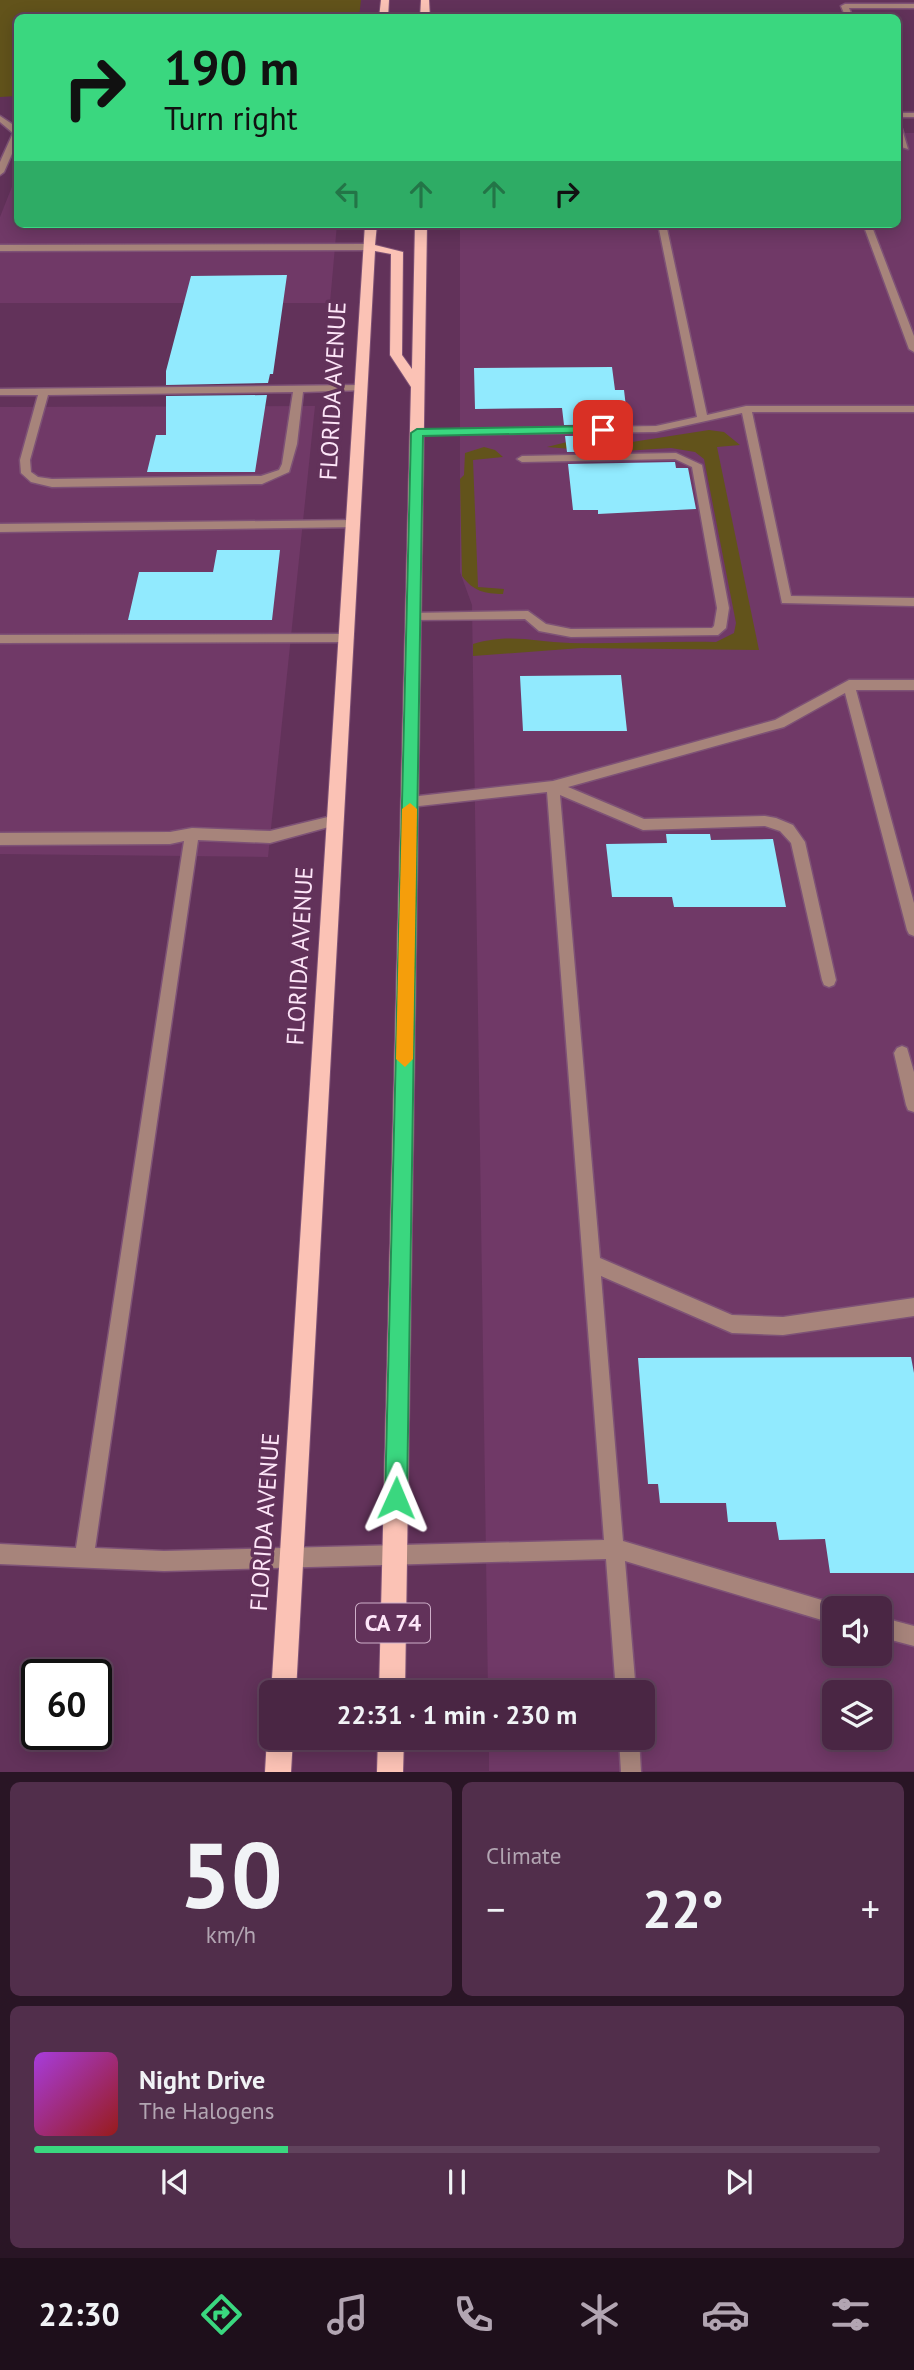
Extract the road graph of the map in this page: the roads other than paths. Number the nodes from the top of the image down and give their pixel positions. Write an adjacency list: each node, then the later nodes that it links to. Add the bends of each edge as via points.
1 (914, 6): 2 (lane, via 845,6)
2 (848, 14)
3 (0, 118): 4 (lane)
4 (14, 130)
5 (14, 139): 6 (lane)
6 (0, 172)
7 (371, 228): 11 (main road, FLORIDA AVENUE)
8 (421, 228): 14 (main road, CA 74)
9 (663, 228): 21 (lane)
10 (869, 228): 13 (lane)
11 (370, 247): 12 (lane); 14 (main road, via 397,252 396,355); 15 (main road, FLORIDA AVENUE)
12 (0, 248)
13 (914, 349)
14 (418, 387): 22 (main road, CA 74)
15 (361, 388): 16 (lane); 24 (main road, FLORIDA AVENUE)
16 (298, 389): 17 (lane); 17 (lane, via 284,472 262,480 52,483 26,473 25,460)
17 (44, 391): 18 (lane)
18 (0, 392)
19 (746, 409): 20 (lane); 21 (lane); 26 (lane, via 786,600)
20 (914, 409)
21 (702, 417): 22 (lane, via 656,429)
22 (417, 433): 27 (main road, CA 74)
23 (522, 458): 27 (lane, via 676,456 697,465 723,623 714,632 571,633 543,628 527,615)
24 (354, 524): 25 (lane); 28 (main road, FLORIDA AVENUE)
25 (0, 528)
26 (914, 602)
27 (414, 617): 33 (main road, CA 74)
28 (347, 638): 29 (lane); 34 (main road, FLORIDA AVENUE)
29 (0, 639)
30 (849, 685): 31 (lane); 32 (lane, via 779,724); 37 (lane)
31 (914, 685)
32 (553, 786): 33 (lane); 38 (lane, via 643,825 765,821 792,831); 41 (lane)
33 (410, 802): 45 (main road, CA 74)
34 (336, 820): 35 (lane, via 270,837); 47 (main road, FLORIDA AVENUE)
35 (192, 834): 36 (lane); 46 (lane)
36 (0, 839)
37 (914, 930)
38 (829, 979)
39 (902, 1053): 40 (lane)
40 (914, 1105)
41 (593, 1264): 42 (lane, via 732,1324 783,1326); 43 (lane)
42 (914, 1307)
43 (617, 1549): 45 (lane); 48 (lane); 53 (lane)
44 (0, 1554): 46 (lane)
45 (395, 1554): 47 (lane); 52 (main road, CA 74)
46 (84, 1556): 47 (lane, via 164,1561)
47 (292, 1556): 51 (main road, FLORIDA AVENUE)
48 (822, 1610)
49 (892, 1630): 50 (lane)
50 (914, 1636)
51 (284, 1680)
52 (392, 1680)
53 (625, 1680)
54 (279, 1750): 57 (main road)
55 (391, 1750): 58 (main road)
56 (630, 1750): 59 (lane)
57 (278, 1772)
58 (390, 1772)
59 (631, 1772)

